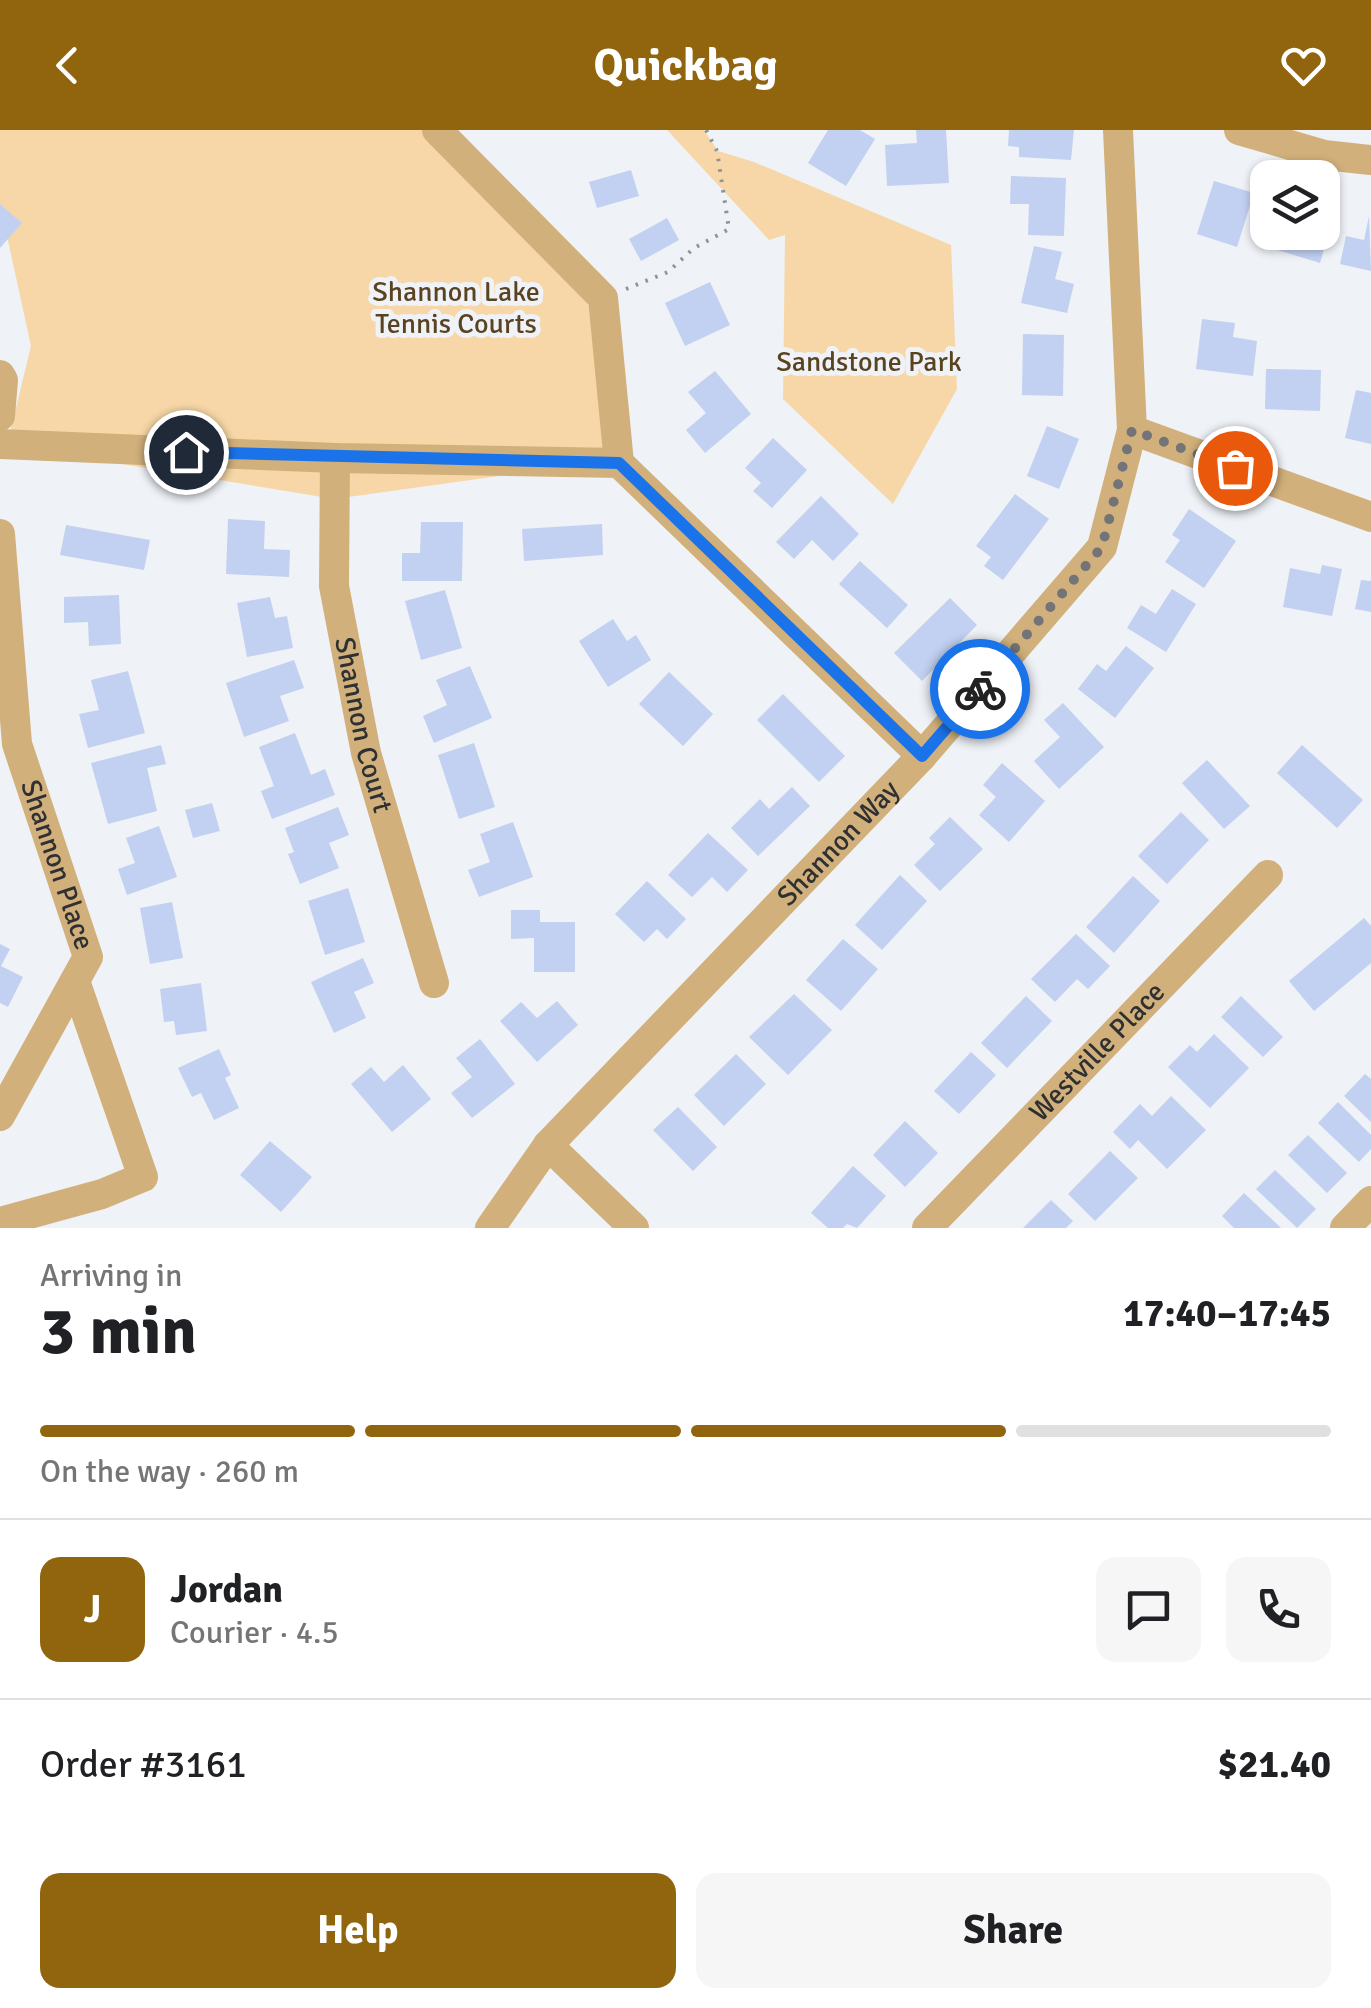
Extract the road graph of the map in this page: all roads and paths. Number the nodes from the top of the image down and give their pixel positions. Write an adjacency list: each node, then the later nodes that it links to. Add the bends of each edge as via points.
1 (437, 130): 6 (street)
2 (706, 130): 6 (path, via 718,151 729,229 668,272)
3 (1118, 130): 9 (street, Shannon Way)
4 (1240, 130): 5 (street, via 1324,155)
5 (1371, 160)
6 (603, 298): 12 (street)
7 (0, 374): 8 (street)
8 (0, 416)
9 (1132, 430): 13 (street); 15 (street, Shannon Way, via 1102,547)
10 (0, 444): 11 (street)
11 (335, 458): 12 (street); 18 (street, Shannon Court, via 334,586 351,679 366,753)
12 (619, 463): 15 (street)
13 (1371, 517)
14 (0, 534): 17 (street, Shannon Place, via 18,744 88,957)
15 (922, 756): 20 (street, Shannon Way)
16 (1268, 875): 25 (street, Westville Place)
17 (75, 981): 19 (street, Shannon Place); 22 (street, via 143,1177)
18 (434, 983)
19 (0, 1116)
20 (548, 1144): 23 (street, Shannon Way); 24 (street)
21 (1371, 1201): 26 (street)
22 (0, 1222)
23 (490, 1228)
24 (634, 1228)
25 (927, 1228)
26 (1345, 1228)

